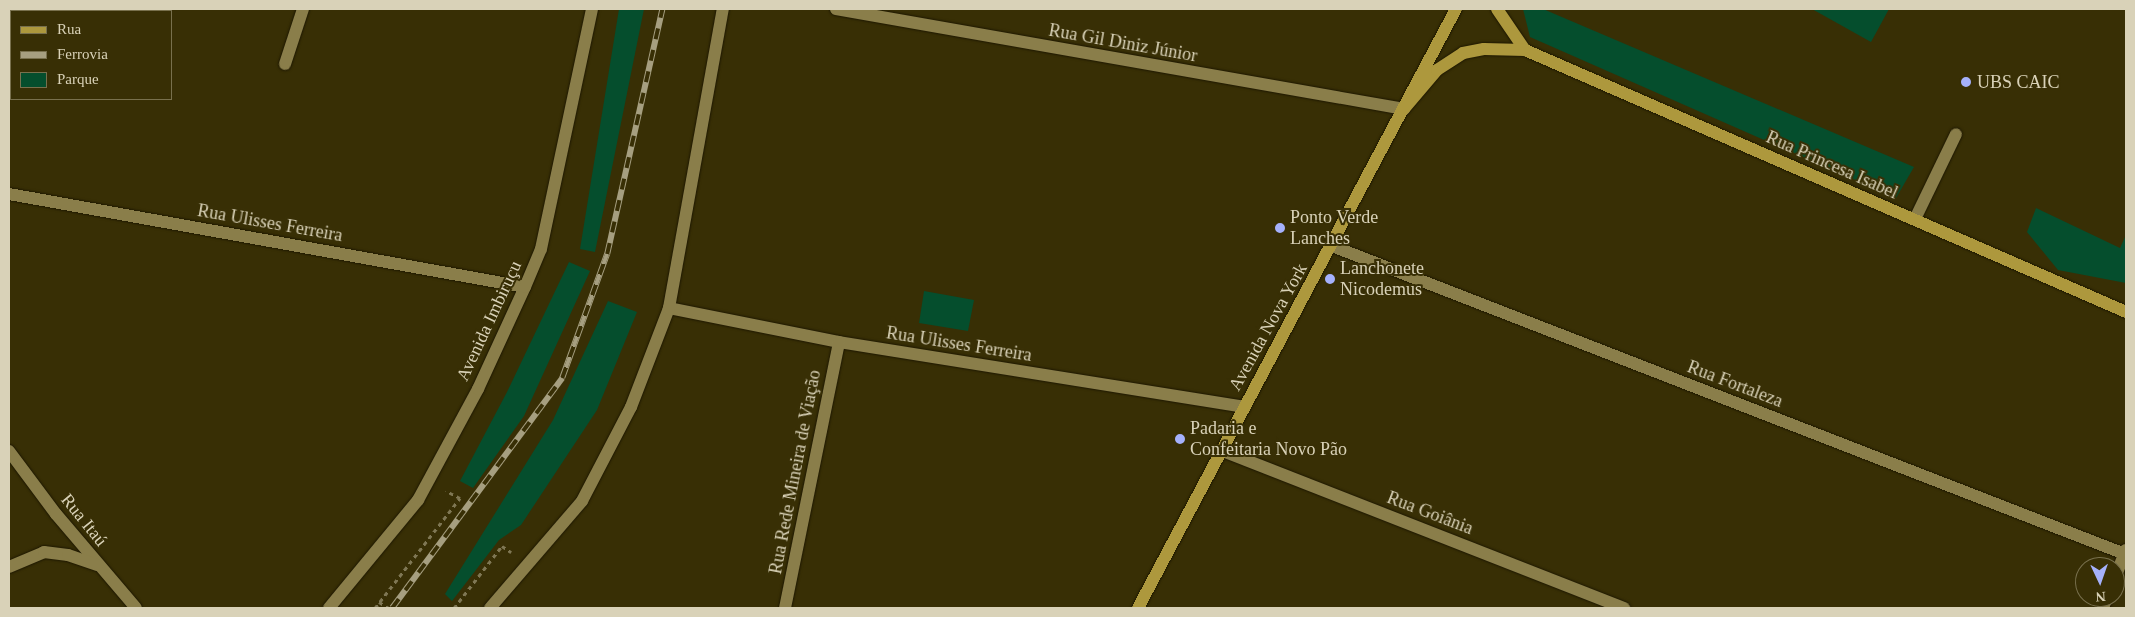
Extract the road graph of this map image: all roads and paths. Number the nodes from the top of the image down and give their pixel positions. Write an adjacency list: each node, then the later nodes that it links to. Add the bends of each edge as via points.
1 (303, 9): 8 (street)
2 (592, 9): 14 (street, Avenida Imbiruçu, via 541,249)
3 (723, 9): 15 (street)
4 (836, 9): 9 (street, Rua Gil Diniz Júnior)
5 (1456, 9): 9 (main road, Avenida Nova York)
6 (1497, 9): 7 (main road)
7 (1525, 50): 9 (main road, Rua Princesa Isabel, via 1484,49 1463,53 1437,70); 12 (main road, Rua Princesa Isabel)
8 (285, 64)
9 (1404, 109): 13 (main road, Avenida Nova York)
10 (1956, 134): 12 (street)
11 (9, 194): 14 (street, Rua Ulisses Ferreira)
12 (1915, 220): 16 (main road, Rua Princesa Isabel)
13 (1332, 246): 18 (main road, Avenida Nova York); 22 (street, Rua Fortaleza)
14 (525, 287): 21 (street, Avenida Imbiruçu, via 478,389)
15 (670, 308): 17 (street, Rua Ulisses Ferreira); 24 (street, via 631,407 582,501)
16 (2126, 312)
17 (839, 342): 18 (street, Rua Ulisses Ferreira); 33 (street, Rua Rede Mineira de Viação)
18 (1244, 407): 19 (main road, Avenida Nova York)
19 (1223, 450): 34 (main road, Avenida Nova York); 35 (street, Rua Goiânia)
20 (9, 451): 23 (street, Rua Itaú)
21 (428, 481): 26 (path, via 460,498); 28 (street, Avenida Imbiruçu, via 418,500)
22 (2126, 552)
23 (97, 564): 25 (street, via 44,552); 27 (street, Rua Itaú)
24 (528, 564): 31 (path, via 502,546); 32 (street)
25 (9, 567)
26 (379, 602): 29 (path); 30 (path)
27 (136, 608)
28 (329, 608)
29 (375, 608)
30 (389, 608)
31 (454, 608)
32 (490, 608)
33 (785, 608)
34 (1138, 608)
35 (1624, 608)

